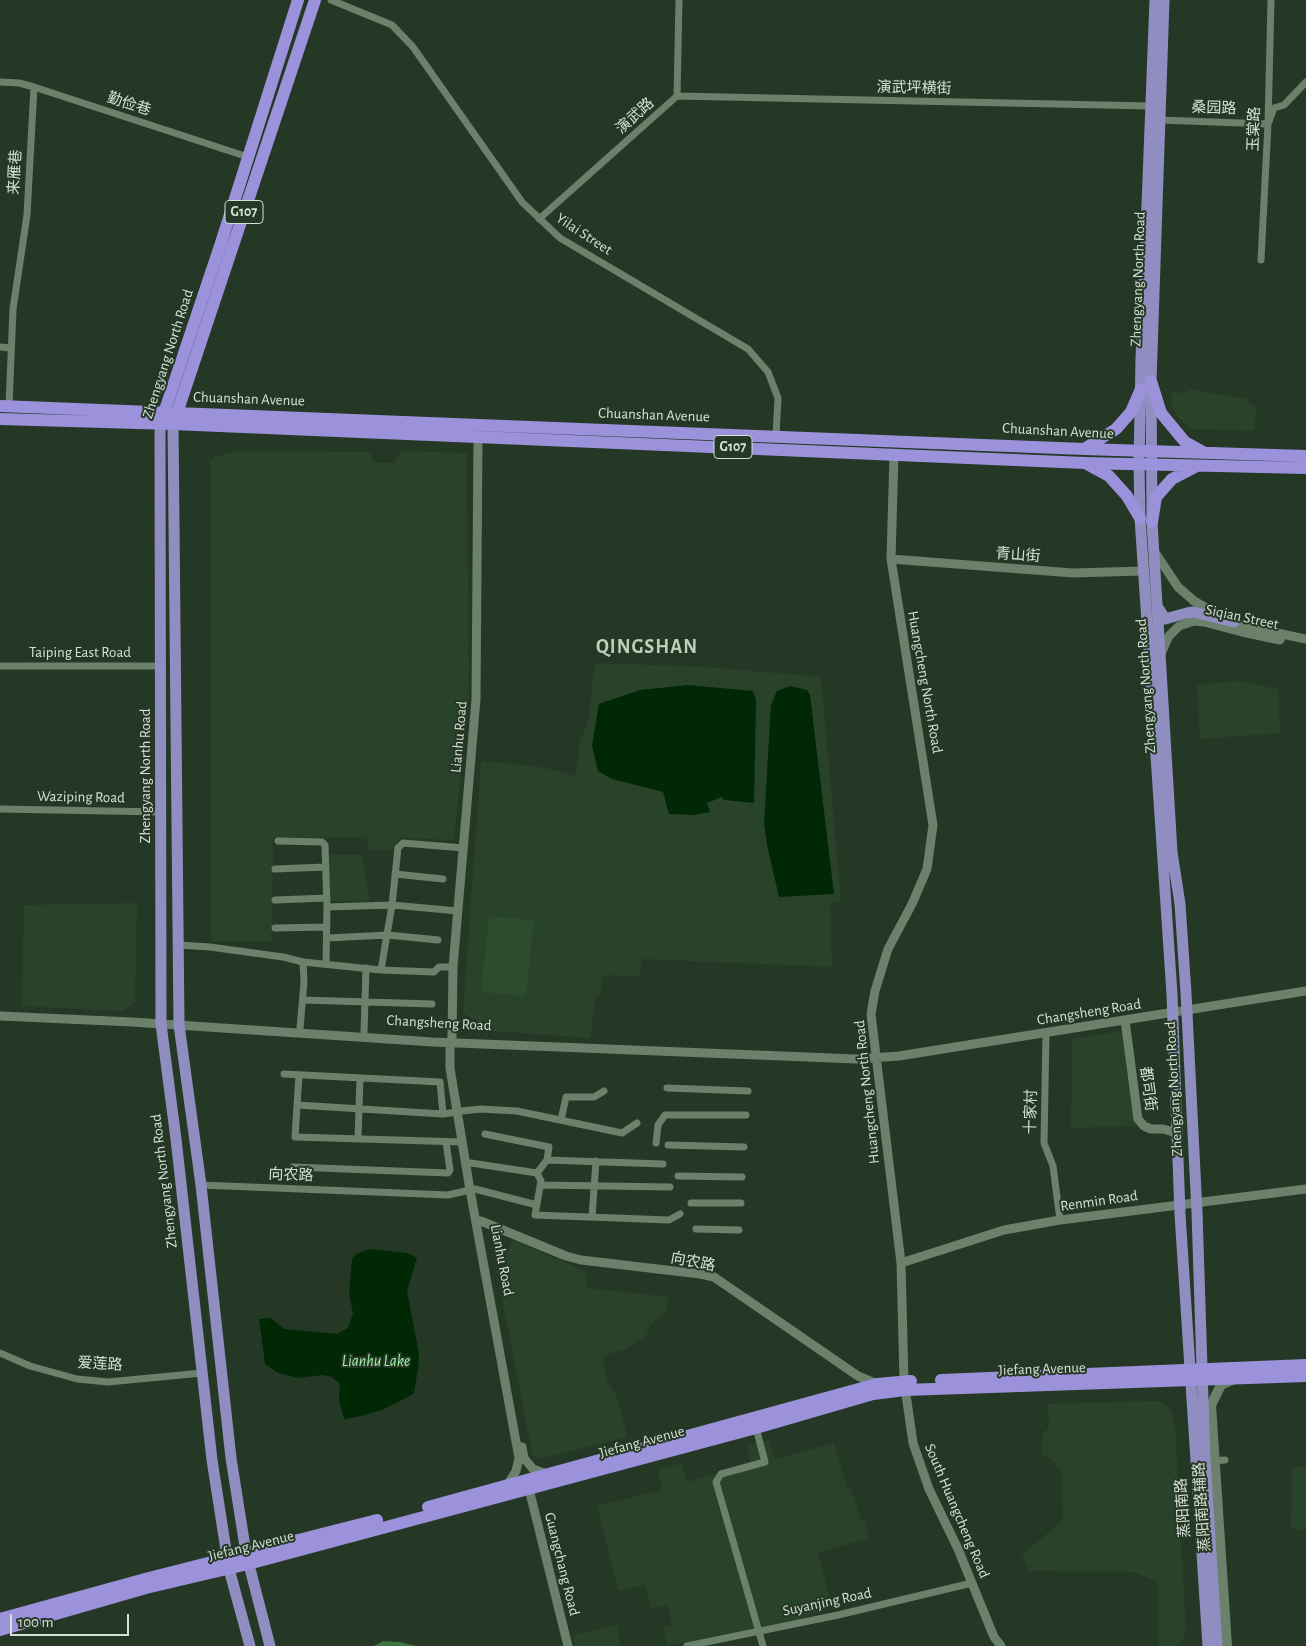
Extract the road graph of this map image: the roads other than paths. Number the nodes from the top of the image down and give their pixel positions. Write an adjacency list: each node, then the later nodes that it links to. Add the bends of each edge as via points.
1 (298, 0): 15 (highway, Zhengyang North Road / G107)
2 (315, 0): 22 (highway, Zhengyang North Road / G107)
3 (331, 0): 16 (street, Yilai Street, via 392,25 413,47 522,202)
4 (679, 0): 11 (street)
5 (1155, 0): 12 (main road, Zhengyang North Road)
6 (1164, 0): 13 (main road, Zhengyang North Road)
7 (1271, 0): 14 (street, 玉棠路)
8 (0, 82): 10 (street, 勤俭巷)
9 (1306, 82): 14 (street, via 1284,105 1274,108)
10 (34, 87): 15 (street, 勤俭巷); 19 (street, 来雁巷, via 27,215 12,309)
11 (677, 96): 12 (street, 演武坪横街); 16 (street, 演武路)
12 (1150, 106): 20 (main road, Zhengyang North Road)
13 (1160, 120): 14 (street, 桑园路); 20 (main road, Zhengyang North Road)
14 (1268, 124): 17 (street, 玉棠路)
15 (248, 157): 22 (highway, Zhengyang North Road / G107)
16 (539, 219): 24 (street, Yilai Street, via 560,238 748,349 768,372 778,398)
17 (1261, 260)
18 (0, 347): 19 (street)
19 (11, 348): 21 (street, 来雁巷)
20 (1146, 385): 26 (highway, via 1131,412 1116,429); 27 (highway, via 1161,413 1185,442); 30 (main road, Zhengyang North Road)
21 (4, 406): 22 (highway, Chuanshan Avenue)
22 (169, 418): 23 (highway, Chuanshan Avenue); 24 (highway, Chuanshan Avenue / G107); 25 (highway, Chuanshan Avenue / G107); 45 (main road, Zhengyang North Road); 64 (main road, Zhengyang North Road)
23 (0, 419)
24 (776, 436): 26 (highway, Chuanshan Avenue / G107)
25 (478, 437): 28 (highway, Chuanshan Avenue / G107); 49 (street, Lianhu Road, via 476,699)
26 (1084, 449): 30 (highway, Chuanshan Avenue / G107)
27 (1205, 453): 29 (highway, Chuanshan Avenue / G107); 30 (highway, Chuanshan Avenue / G107)
28 (894, 454): 31 (highway, Chuanshan Avenue / G107); 37 (street, Huangcheng North Road)
29 (1306, 456)
30 (1145, 458): 31 (highway, Chuanshan Avenue / G107); 32 (highway, Chuanshan Avenue / G107); 34 (main road, Zhengyang North Road); 35 (main road, Zhengyang North Road)
31 (1085, 463): 34 (highway, via 1109,476 1127,496)
32 (1199, 465): 33 (highway, Chuanshan Avenue / G107); 35 (highway, via 1172,479 1156,497)
33 (1306, 468)
34 (1140, 518): 38 (main road, Zhengyang North Road)
35 (1152, 522): 36 (main road, Zhengyang North Road)
36 (1154, 551): 39 (main road, Zhengyang North Road); 40 (street, Siqian Street, via 1183,592 1204,609)
37 (891, 559): 38 (street, 青山街, via 1073,573); 85 (street, Huangcheng North Road, via 933,825 927,869 888,949 875,991 871,1014)
38 (1143, 571): 76 (main road, Zhengyang North Road)
39 (1157, 605): 40 (main road, via 1165,619 1193,612); 43 (main road, Zhengyang North Road)
40 (1234, 622): 41 (street, Siqian Street)
41 (1306, 639)
42 (1306, 645): 43 (street, Siqian Street, via 1194,621 1179,626 1169,636)
43 (1160, 656): 75 (main road, Zhengyang North Road, via 1172,852 1180,904)
44 (0, 666): 45 (street, Taiping East Road)
45 (160, 666): 47 (main road, Zhengyang North Road)
46 (0, 808): 47 (street, Waziping Road)
47 (161, 812): 79 (main road, Zhengyang North Road)
48 (278, 841): 50 (street, via 322,842)
49 (464, 848): 52 (street, via 403,844 398,848); 58 (street, Lianhu Road)
50 (326, 867): 51 (street); 54 (street)
51 (275, 869)
52 (395, 874): 53 (street); 56 (street)
53 (443, 879)
54 (327, 898): 55 (street); 57 (street)
55 (275, 900)
56 (392, 905): 57 (street); 58 (street); 61 (street)
57 (328, 907): 59 (street)
58 (458, 911): 67 (street, Lianhu Road)
59 (327, 927): 60 (street); 62 (street)
60 (275, 928)
61 (388, 935): 62 (street); 63 (street); 69 (street)
62 (327, 938): 66 (street)
63 (438, 940)
64 (178, 945): 65 (street); 80 (main road, Zhengyang North Road)
65 (302, 962): 66 (street); 71 (street)
66 (326, 964): 68 (street)
67 (454, 967): 69 (street, via 439,967 434,972); 84 (street, Lianhu Road)
68 (366, 968): 69 (street); 72 (street)
69 (381, 970)
70 (1306, 991): 75 (street, Changsheng Road)
71 (303, 1000): 72 (street); 81 (street)
72 (366, 1002): 73 (street); 82 (street)
73 (432, 1004)
74 (0, 1010): 79 (street, Changsheng Road)
75 (1187, 1010): 76 (street, Changsheng Road); 121 (main road, Zhengyang North Road)
76 (1173, 1012): 78 (street, Changsheng Road); 99 (main road, Zhengyang North Road)
77 (0, 1016): 79 (street, Changsheng Road)
78 (1125, 1020): 83 (street, Changsheng Road); 99 (street, 都司街, via 1138,1119 1151,1129)
79 (161, 1021): 80 (street, Changsheng Road); 135 (main road, Zhengyang North Road)
80 (179, 1022): 81 (street, Changsheng Road); 84 (street, Changsheng Road); 115 (main road, Zhengyang North Road)
81 (300, 1028): 82 (street, Changsheng Road)
82 (364, 1033): 84 (street, Changsheng Road)
83 (1046, 1033): 85 (street, Changsheng Road); 128 (street, 十家村, via 1044,1143 1053,1166)
84 (452, 1042): 85 (street, Changsheng Road); 94 (street, Lianhu Road, via 450,1068)
85 (876, 1057): 132 (street, Huangcheng North Road)
86 (284, 1074): 87 (street)
87 (298, 1075): 88 (street); 92 (street)
88 (360, 1078): 93 (street); 95 (street, via 440,1082)
89 (668, 1088): 91 (street)
90 (604, 1091): 97 (street, via 594,1097 566,1097)
91 (748, 1091)
92 (297, 1105): 93 (street); 101 (street, via 295,1137)
93 (359, 1109): 95 (street); 101 (street)
94 (460, 1112): 95 (street); 97 (street, via 480,1109 517,1111); 103 (street, Lianhu Road); 109 (street, Lianhu Road)
95 (443, 1114)
96 (746, 1115): 104 (street, via 665,1115 658,1125)
97 (561, 1120): 98 (street, via 622,1133)
98 (637, 1124)
99 (1177, 1133): 124 (main road, Zhengyang North Road)
100 (485, 1134): 107 (street, via 549,1147)
101 (358, 1139): 102 (street)
102 (446, 1142): 103 (street); 111 (street, via 448,1174)
103 (462, 1142): 120 (street, Lianhu Road)
104 (656, 1143)
105 (668, 1145): 106 (street)
106 (744, 1147)
107 (547, 1160): 108 (street); 112 (street)
108 (596, 1161): 110 (street); 117 (street)
109 (470, 1163): 112 (street); 120 (street, Lianhu Road)
110 (663, 1164)
111 (294, 1167)
112 (538, 1173): 116 (street)
113 (678, 1176): 114 (street)
114 (742, 1177)
115 (201, 1185): 120 (street, 向农路, via 448,1195); 147 (main road, Zhengyang North Road, via 231,1458)
116 (540, 1185): 117 (street); 125 (street)
117 (594, 1185): 118 (street); 127 (street)
118 (670, 1187)
119 (1306, 1189): 121 (street, Renmin Road)
120 (472, 1190): 125 (street); 129 (street, Lianhu Road); 145 (street, Lianhu Road, via 519,1458)
121 (1196, 1202): 124 (street, Renmin Road); 137 (main road, Zhengyang North Road)
122 (691, 1203): 123 (street)
123 (741, 1203)
124 (1180, 1204): 128 (street, Renmin Road); 136 (main road, Zhengyang North Road)
125 (537, 1205): 127 (street, via 535,1216)
126 (680, 1214): 127 (street, via 669,1220)
127 (592, 1217)
128 (1060, 1220): 132 (street, Renmin Road, via 1004,1230)
129 (481, 1221): 140 (street, 向农路, via 581,1260 714,1278 858,1376); 144 (street, Lianhu Road, via 524,1458 533,1469)
130 (696, 1228): 131 (street)
131 (739, 1230)
132 (901, 1263): 141 (street, Huangcheng North Road)
133 (0, 1353): 135 (street, 爱莲路, via 30,1366 67,1376 108,1382)
134 (1306, 1365): 137 (highway, Jiefang Avenue)
135 (202, 1373): 148 (main road, Zhengyang North Road)
136 (1189, 1374): 137 (highway, Jiefang Avenue); 141 (highway, Jiefang Avenue); 159 (main road, 蒸阳南路)
137 (1203, 1374): 139 (highway, Jiefang Avenue); 143 (main road, Zhengyang North Road)
138 (1306, 1376): 139 (highway, Jiefang Avenue)
139 (1236, 1378): 143 (main road, 蒸阳南路辅路, via 1221,1385 1211,1404)
140 (877, 1384): 141 (highway, Jiefang Avenue); 144 (highway, Jiefang Avenue)
141 (905, 1385): 142 (highway, Jiefang Avenue); 149 (street, South Huangcheng Road, via 916,1452 929,1489)
142 (756, 1428): 146 (highway, Jiefang Avenue); 152 (street, via 765,1462 721,1474 716,1482)
143 (1215, 1461): 160 (main road, Zhengyang North Road); 161 (main road, 蒸阳南路辅路)
144 (547, 1474): 145 (highway, Jiefang Avenue)
145 (508, 1484): 147 (highway, Jiefang Avenue)
146 (529, 1489): 147 (highway, Jiefang Avenue); 155 (street, Guangchang Road)
147 (247, 1559): 148 (highway, Jiefang Avenue); 154 (main road, Zhengyang North Road)
148 (228, 1563): 150 (highway, Jiefang Avenue, via 144,1579); 151 (highway, Jiefang Avenue); 153 (main road, Zhengyang North Road)
149 (972, 1583): 152 (street, Suyanjing Road); 158 (street, South Huangcheng Road, via 994,1637)
150 (0, 1619)
151 (0, 1630)
152 (759, 1631): 156 (street, Suyanjing Road); 157 (street)
153 (250, 1646)
154 (270, 1646)
155 (568, 1646)
156 (687, 1646)
157 (763, 1646)
158 (1001, 1646)
159 (1208, 1646)
160 (1217, 1646)
161 (1227, 1646)

